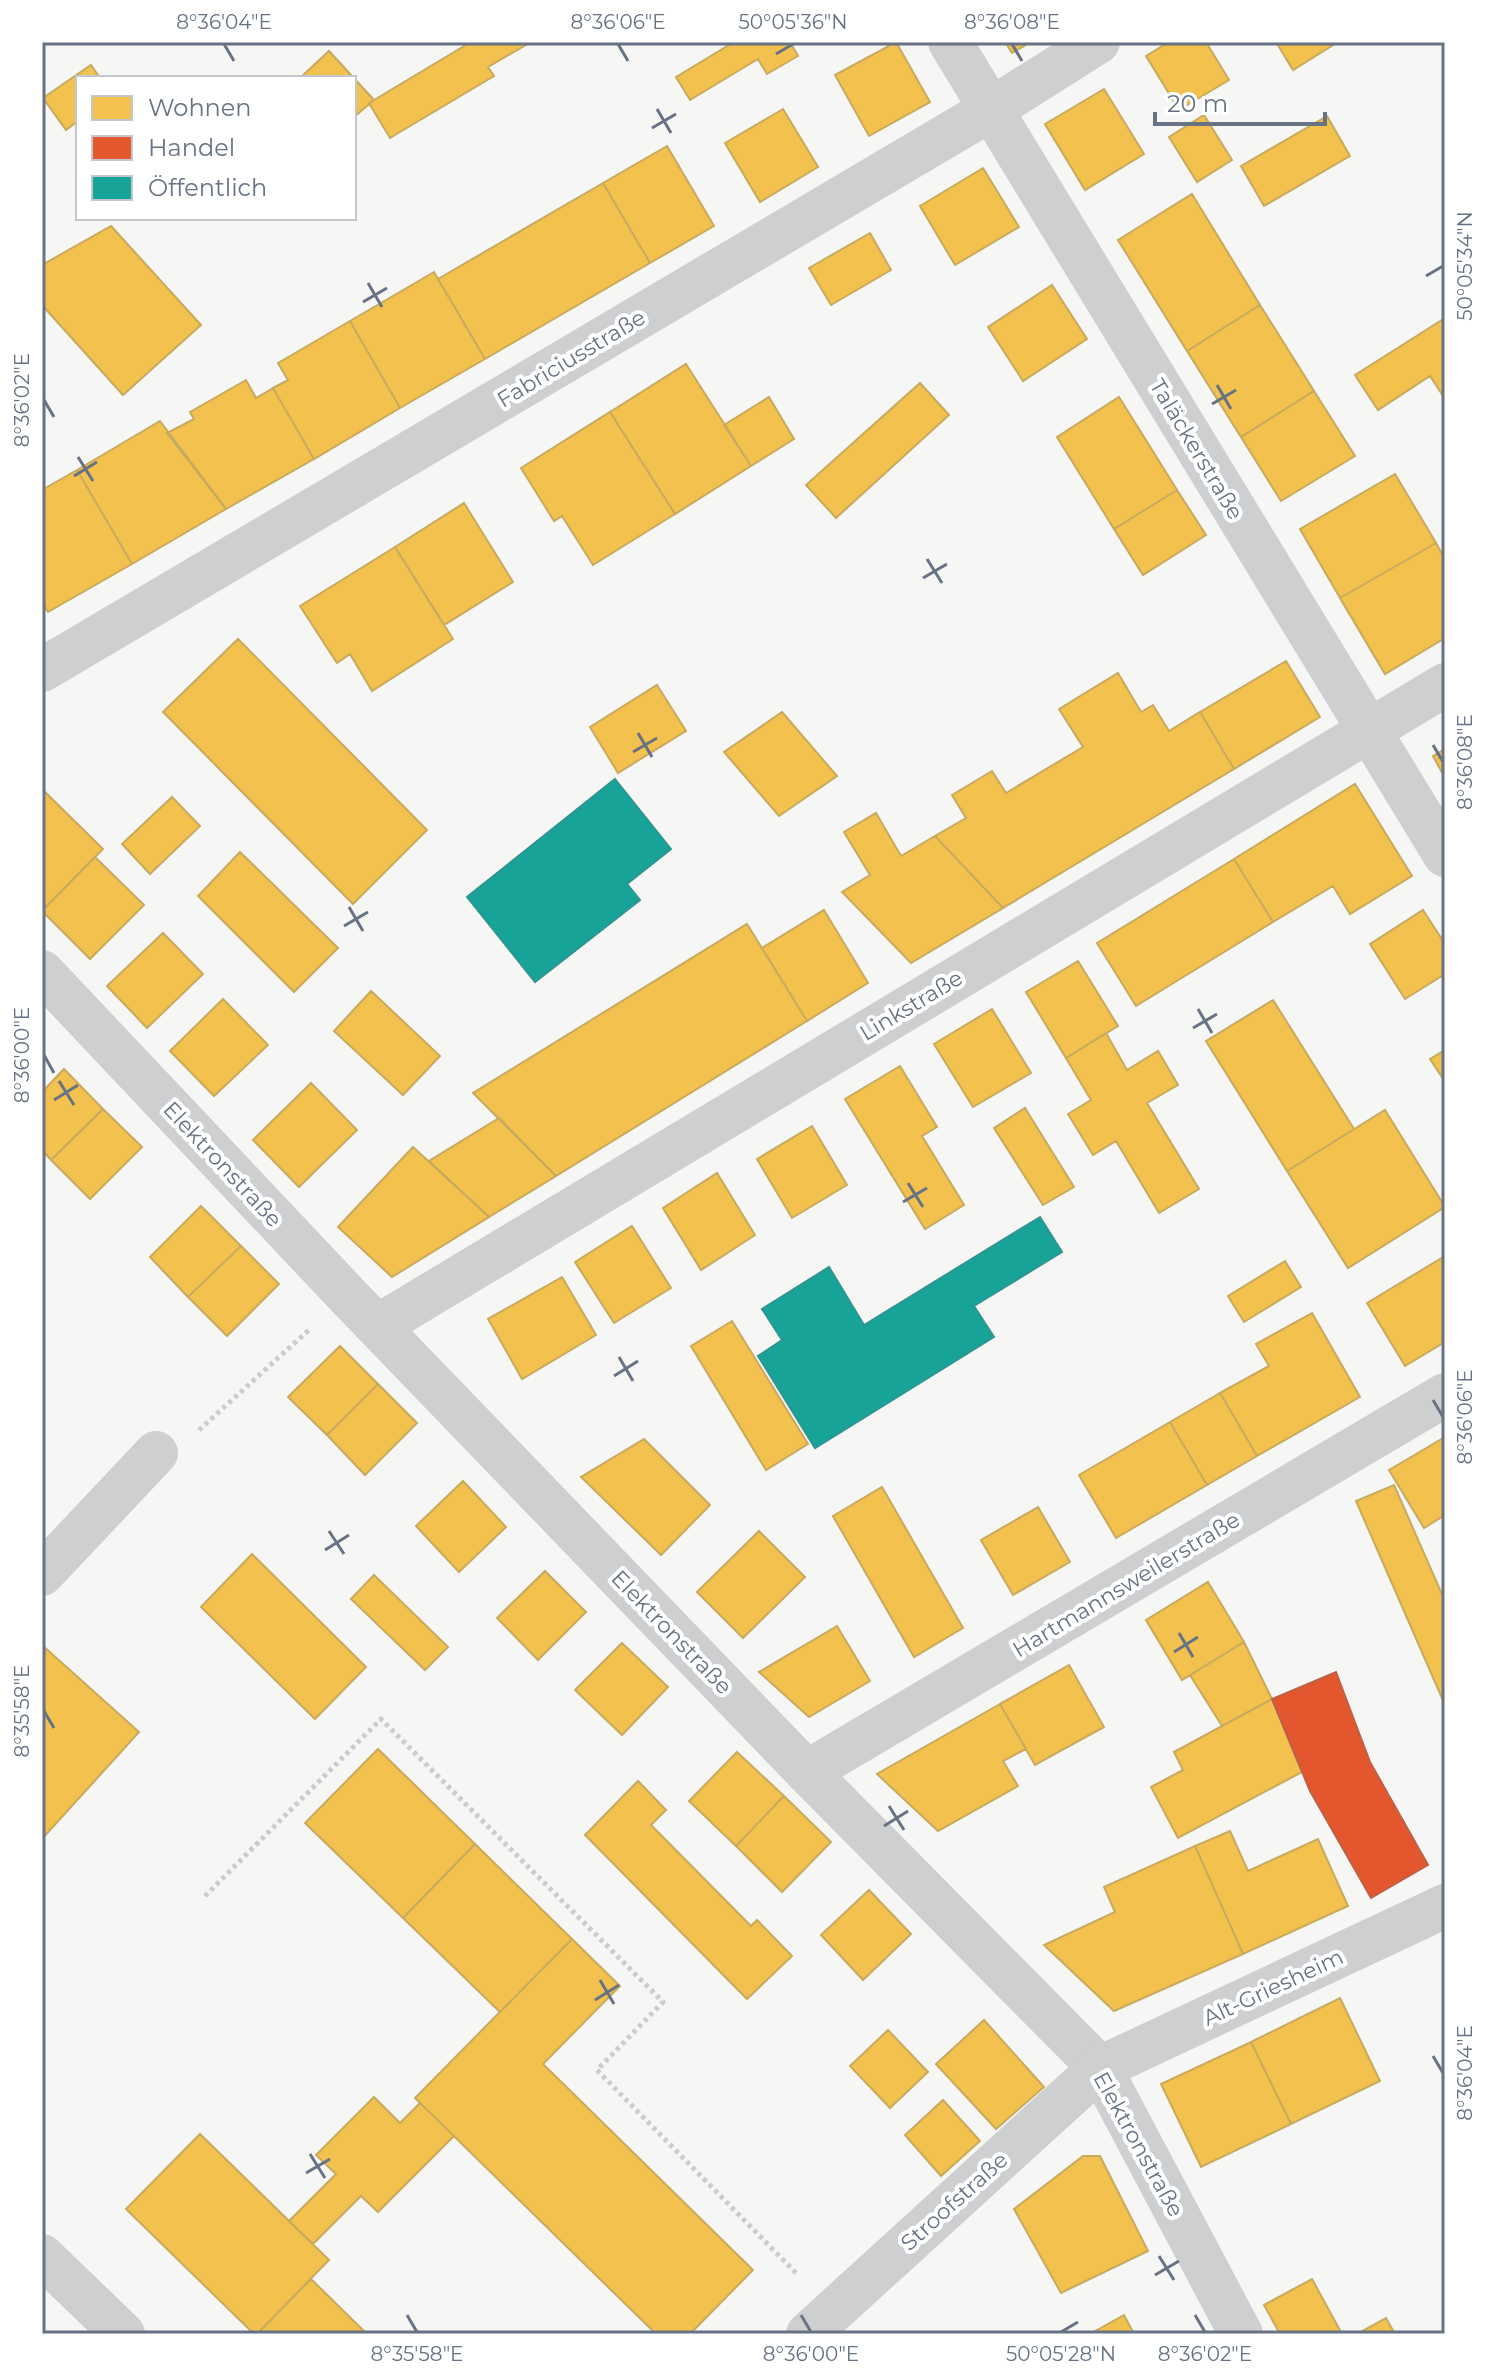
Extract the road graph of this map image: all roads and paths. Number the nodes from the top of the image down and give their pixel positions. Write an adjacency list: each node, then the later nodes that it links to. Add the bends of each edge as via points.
1 (950, 42): 3 (street, Taläckerstraße)
2 (1098, 42): 3 (street, Fabriciusstraße)
3 (990, 110): 4 (street, Fabriciusstraße); 6 (street, Taläckerstraße)
4 (42, 670)
5 (1445, 685): 6 (street, Linkstraße)
6 (1367, 731): 7 (street, Taläckerstraße); 10 (street, Linkstraße)
7 (1445, 855)
8 (42, 972): 9 (street, Elektronstraße)
9 (346, 1294): 10 (street, Elektronstraße); 12 (path, via 201,1429)
10 (378, 1326): 14 (street, Elektronstraße)
11 (1445, 1395): 14 (street, Hartmannsweilerstraße)
12 (156, 1453): 13 (street)
13 (42, 1574)
14 (807, 1772): 17 (street, Elektronstraße)
15 (205, 1896): 19 (path, via 381,1719 663,2002 597,2070)
16 (1445, 1906): 17 (street, Alt-Griesheim)
17 (1100, 2068): 19 (street, Stroofstraße); 21 (street, Elektronstraße)
18 (42, 2256): 20 (street)
19 (821, 2323)
20 (123, 2334)
21 (1241, 2334)

